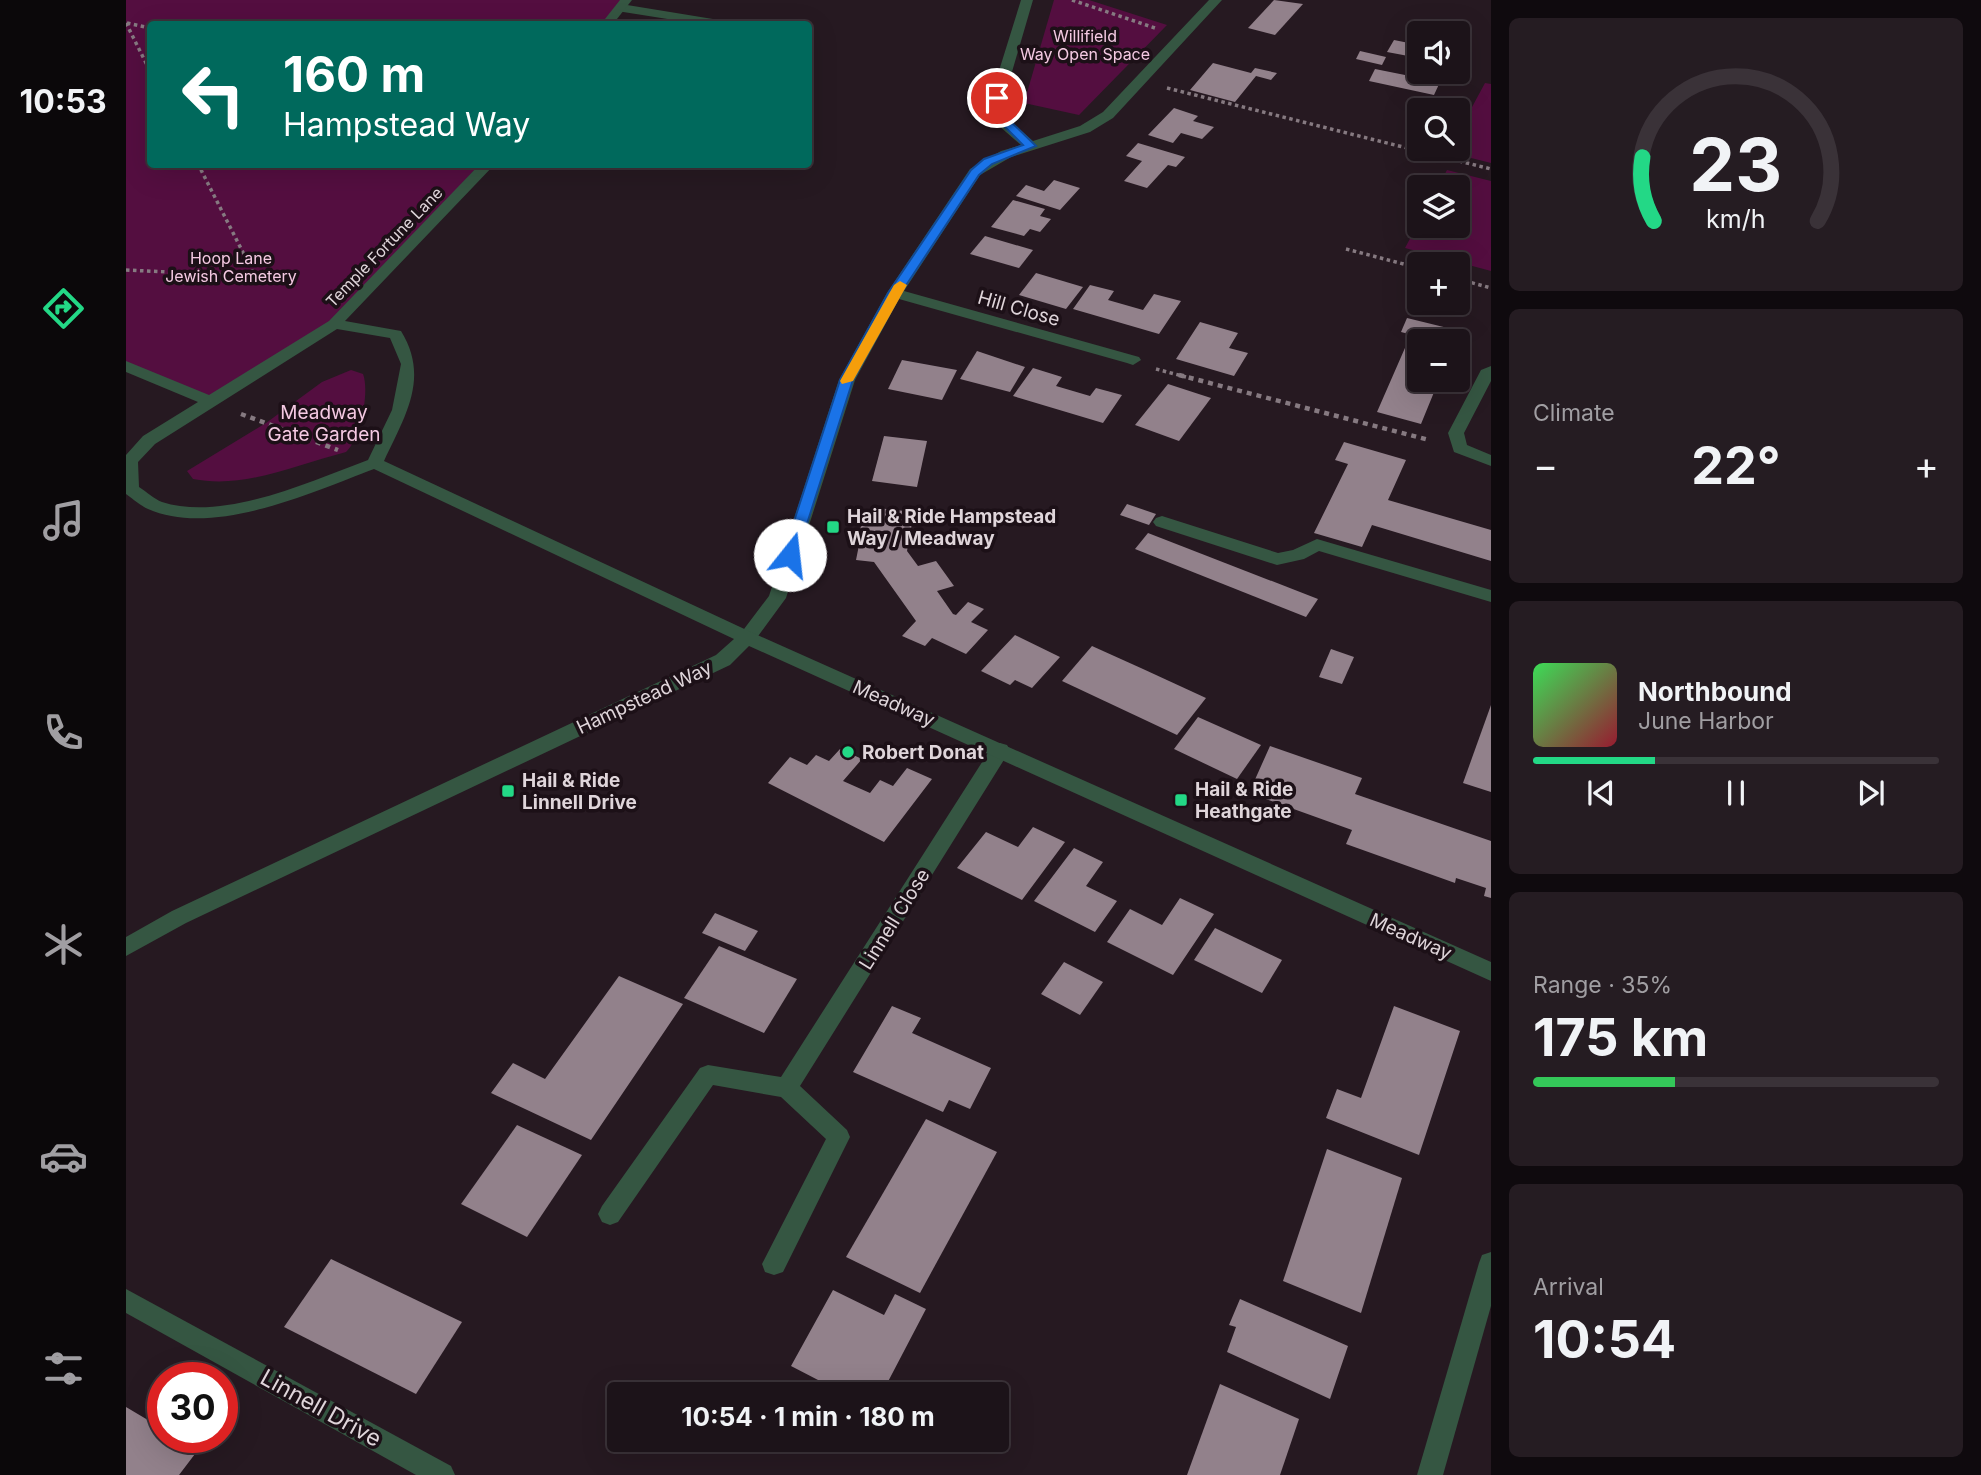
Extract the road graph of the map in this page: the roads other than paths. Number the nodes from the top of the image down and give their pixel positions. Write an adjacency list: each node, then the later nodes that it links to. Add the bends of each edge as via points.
1 (1027, 0): 6 (street, via 995,106 1003,122)
2 (1216, 0): 6 (street, Hampstead Way, via 1108,115 1085,129)
3 (623, 4): 4 (street); 5 (street)
4 (609, 21)
5 (705, 21)
6 (1030, 146): 8 (street, Hampstead Way, via 988,162 975,173)
7 (484, 168): 9 (street, Temple Fortune Lane)
8 (895, 293): 10 (street, Hill Close); 19 (street, Hampstead Way, via 847,380 777,598)
9 (334, 324): 13 (street, Temple Fortune Lane); 16 (street, via 396,334 409,364 400,410)
10 (1133, 360)
11 (126, 366): 13 (street)
12 (1489, 370): 14 (street, via 1456,433 1460,449)
13 (211, 402): 15 (street, Temple Fortune Lane, via 149,440)
14 (1491, 461)
15 (128, 462): 16 (street, via 131,489 139,498 155,507 205,514 280,496)
16 (375, 463): 19 (street, Meadway)
17 (1163, 522): 18 (street, via 1277,559 1317,545)
18 (1491, 596)
19 (747, 638): 20 (street, Meadway); 21 (street, Hampstead Way, via 723,660 191,911)
20 (1000, 750): 22 (street, Meadway); 23 (street, Linnell Close)
21 (126, 947)
22 (1491, 972)
23 (787, 1088): 24 (street, via 708,1075); 26 (street, via 839,1137)
24 (610, 1214)
25 (1491, 1263): 29 (street)
26 (774, 1264)
27 (126, 1300): 28 (street, Linnell Drive)
28 (442, 1475)
29 (1430, 1475)

